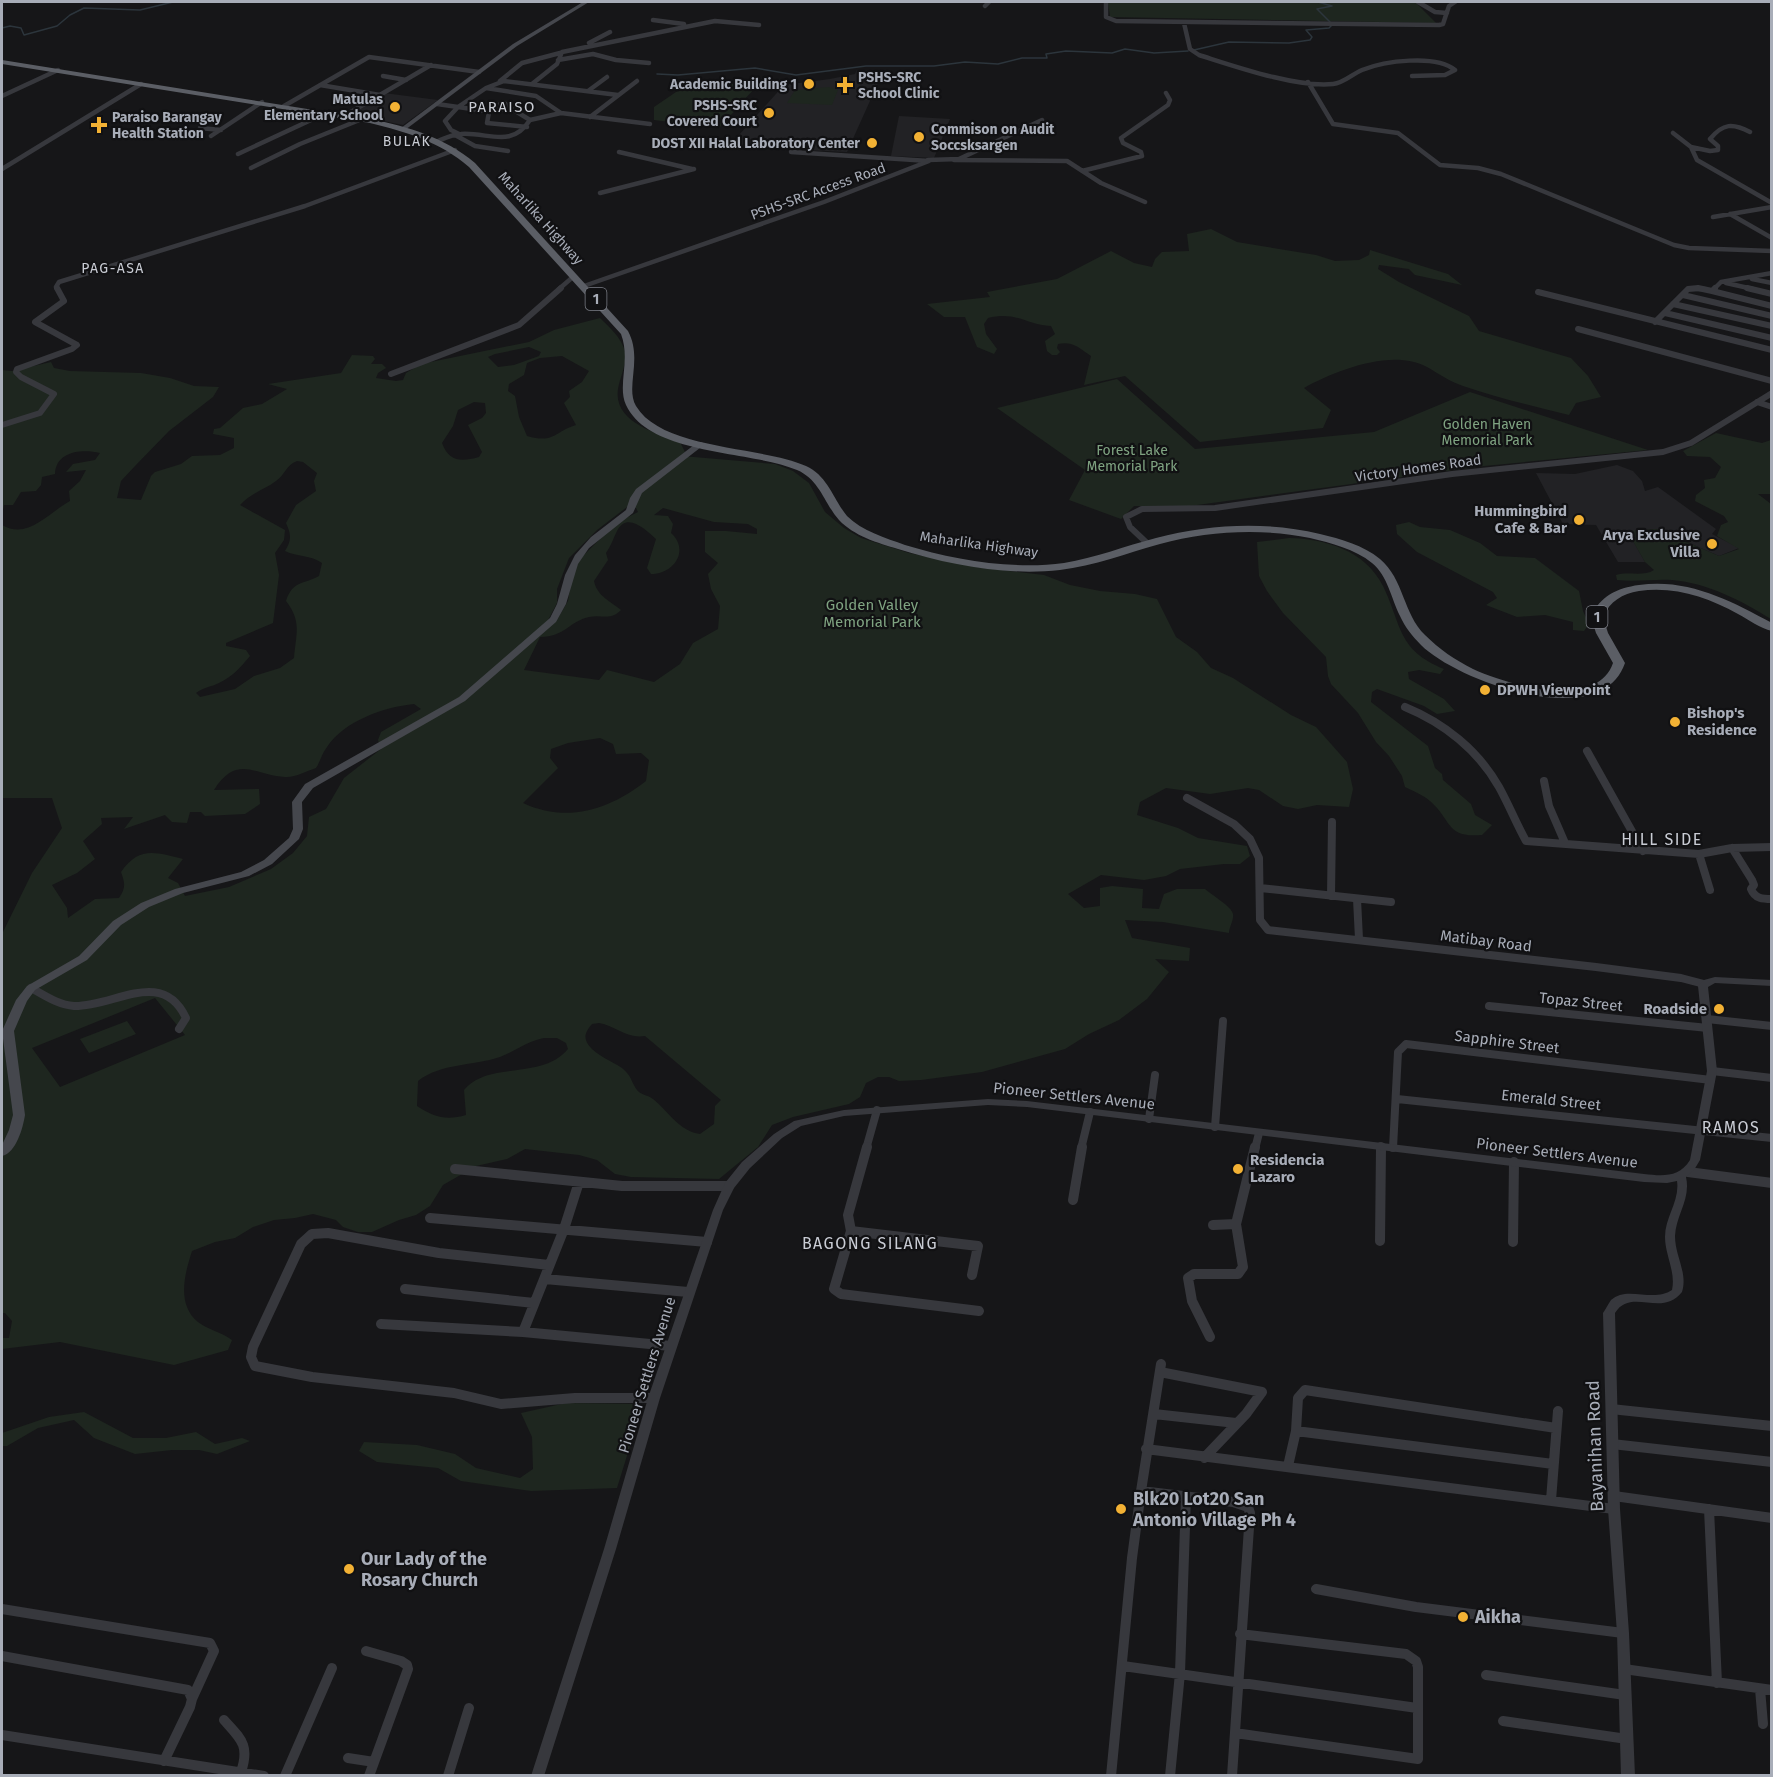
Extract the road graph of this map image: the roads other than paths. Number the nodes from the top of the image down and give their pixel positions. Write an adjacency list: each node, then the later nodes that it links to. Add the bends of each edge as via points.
1 (586, 2): 22 (main road)
2 (989, 2): 6 (street)
3 (1106, 2): 9 (street, via 1106,17 1112,20)
4 (1418, 2): 7 (street)
5 (1455, 2): 7 (street)
6 (985, 6)
7 (1447, 13): 9 (street, via 1439,25)
8 (652, 20): 10 (street)
9 (1184, 23): 30 (street, via 1190,50 1199,55)
10 (693, 25): 11 (street, via 719,21); 13 (street)
11 (759, 25)
12 (610, 32): 14 (street)
13 (578, 49): 14 (street); 16 (street)
14 (571, 50): 15 (street)
15 (560, 53): 17 (street); 28 (street, via 520,64)
16 (575, 57): 17 (street); 19 (street, via 593,54)
17 (558, 60): 32 (street)
18 (2, 62): 21 (highway, Maharlika Highway / 1)
19 (649, 63)
20 (431, 65): 22 (street); 26 (street); 33 (street, via 369,57)
21 (58, 70): 31 (highway, Maharlika Highway / 1); 40 (street)
22 (479, 72): 42 (main road)
23 (383, 76): 26 (street)
24 (1412, 76): 30 (street, via 1445,75 1455,70 1440,62 1407,62 1365,69 1337,84)
25 (607, 77): 36 (street)
26 (406, 80): 38 (street)
27 (569, 80): 34 (street)
28 (500, 81): 32 (street); 35 (street)
29 (637, 81): 39 (street)
30 (1308, 82): 81 (street, via 1333,124 1398,133 1440,165 1501,174 1674,245)
31 (141, 84): 41 (highway, Maharlika Highway / 1); 73 (street)
32 (532, 84): 34 (street)
33 (320, 85): 38 (street); 43 (street)
34 (559, 87): 36 (street)
35 (486, 88): 44 (street); 48 (street, via 536,96)
36 (588, 91): 39 (street)
37 (1166, 93): 74 (street, via 1168,105 1121,138 1142,156)
38 (380, 95): 49 (street)
39 (618, 95): 50 (street)
40 (2, 96)
41 (261, 102): 43 (highway, Maharlika Highway / 1); 58 (street)
42 (437, 104): 44 (street); 57 (main road)
43 (284, 106): 47 (highway, Maharlika Highway / 1)
44 (460, 107): 46 (street); 61 (street, via 445,121)
45 (512, 109): 46 (street); 46 (street, via 505,100); 52 (street)
46 (489, 112): 55 (street, via 488,124)
47 (326, 113): 49 (highway, Maharlika Highway / 1); 69 (street)
48 (561, 113): 50 (street); 52 (street)
49 (344, 116): 51 (highway, Maharlika Highway / 1)
50 (590, 117): 54 (street)
51 (362, 119): 57 (highway, Maharlika Highway / 1); 72 (street)
52 (530, 120): 55 (street)
53 (1042, 120): 71 (street)
54 (650, 124)
55 (527, 127): 61 (street, via 509,138)
56 (201, 128): 58 (street)
57 (403, 129): 63 (highway, Maharlika Highway / 1)
58 (221, 130): 62 (street)
59 (1750, 132): 64 (street, via 1732,125 1717,127 1710,139 1719,146 1718,150)
60 (1673, 133): 64 (street)
61 (457, 135): 63 (street); 66 (street, via 475,146)
62 (212, 136)
63 (438, 141): 65 (highway, Maharlika Highway / 1)
64 (1691, 147): 77 (street, via 1697,160)
65 (455, 150): 83 (highway, Maharlika Highway / 1); 106 (street, via 297,208 59,282 56,287 63,303 35,322 77,345 17,369 21,377 54,394 40,413)
66 (508, 152)
67 (619, 152): 75 (street, via 694,169)
68 (791, 152): 70 (street, PSHS-SRC Access Road)
69 (238, 154)
70 (928, 160): 71 (street); 87 (street, PSHS-SRC Access Road, via 824,202)
71 (954, 160): 74 (street, via 1064,160)
72 (251, 168)
73 (2, 169)
74 (1082, 171): 76 (street)
75 (600, 193)
76 (1145, 202)
77 (1772, 205): 78 (street)
78 (1730, 214): 79 (street); 80 (street)
79 (1713, 217)
80 (1772, 238)
81 (1772, 251)
82 (1772, 273): 84 (street)
83 (574, 276): 87 (highway, Maharlika Highway / 1); 101 (street, via 519,325)
84 (1748, 278): 85 (street); 86 (street)
85 (1721, 282): 88 (street); 90 (street)
86 (1772, 283)
87 (584, 286): 107 (highway, Maharlika Highway / 1, via 628,339 633,360 628,395 633,411 660,431)
88 (1712, 291): 91 (street, via 1691,288); 93 (street)
89 (1538, 292): 96 (street)
90 (1772, 294)
91 (1683, 296): 92 (street); 95 (street)
92 (1673, 304): 94 (street); 97 (street)
93 (1772, 306)
94 (1665, 313): 96 (street); 99 (street)
95 (1772, 316)
96 (1656, 322): 100 (street)
97 (1772, 326)
98 (1578, 329): 102 (street)
99 (1772, 338)
100 (1772, 350)
101 (391, 374)
102 (1772, 381)
103 (1772, 393): 104 (street, Victory Homes Road)
104 (1757, 402): 105 (street); 108 (street, Victory Homes Road, via 1691,443 1663,452 1452,474 1228,507 1149,508 1131,513 1127,524)
105 (1772, 407)
106 (2, 425)
107 (701, 444): 108 (highway, Maharlika Highway / 1, via 781,460 805,469 819,479 841,514 855,527 913,550 1006,566 1048,568 1079,564); 129 (main road, via 639,491 630,511 585,548 569,576 558,613 477,688 302,793 297,802 298,829 278,855 246,874 171,894 135,909 83,958)
108 (1148, 544): 109 (highway, 1, via 1195,533 1258,530 1315,537 1353,548 1385,569 1408,621 1437,651 1485,677 1547,694 1592,690 1614,675 1619,663 1597,617 1608,599 1627,591 1661,586 1701,592)
109 (1772, 628)
110 (1404, 707): 115 (street, via 1439,722 1476,756 1493,777 1526,841)
111 (1587, 751): 118 (street)
112 (1544, 781): 115 (street, via 1549,806)
113 (1187, 798): 120 (street, via 1245,833 1259,858)
114 (1332, 822): 122 (street)
115 (1565, 843): 118 (street)
116 (1772, 847): 117 (street)
117 (1732, 848): 119 (street); 124 (street, via 1755,885 1752,893 1758,898)
118 (1643, 851): 119 (street)
119 (1699, 854): 121 (street)
120 (1260, 888): 122 (street); 126 (street, Matibay Road, via 1260,920 1264,928)
121 (1710, 890)
122 (1331, 896): 123 (street)
123 (1357, 899): 125 (street); 126 (street)
124 (1772, 899)
125 (1391, 902)
126 (1359, 939): 128 (street, Matibay Road)
127 (1772, 983): 128 (street, via 1715,980)
128 (1704, 984): 132 (street)
129 (32, 988): 134 (street, via 51,1000 76,1006 157,992 175,1000 184,1012 186,1018); 148 (main road, via 8,1031 19,1115 11,1141)
130 (1489, 1006): 132 (street, Topaz Street)
131 (1223, 1021): 142 (street)
132 (1707, 1023): 133 (street, Topaz Street); 136 (street)
133 (1772, 1026)
134 (180, 1029)
135 (1155, 1075): 141 (street)
136 (1712, 1076): 137 (street); 138 (street, Sapphire Street, via 1410,1044 1398,1052); 143 (street)
137 (1772, 1078)
138 (1396, 1099): 143 (street, Emerald Street); 147 (street, Sapphire Street)
139 (877, 1110): 140 (street, Pioneer Settlers Avenue, via 999,1101); 154 (street, Pioneer Settlers Avenue, via 798,1123 746,1165); 160 (street, via 848,1215)
140 (1090, 1112): 141 (street, Pioneer Settlers Avenue); 155 (street)
141 (1149, 1119): 142 (street, Pioneer Settlers Avenue)
142 (1215, 1127): 144 (street, Pioneer Settlers Avenue)
143 (1702, 1129): 145 (street, Emerald Street); 151 (street, via 1695,1160)
144 (1259, 1133): 146 (street, Pioneer Settlers Avenue); 157 (street)
145 (1772, 1138)
146 (1381, 1147): 147 (street, Pioneer Settlers Avenue); 161 (street)
147 (1394, 1148): 149 (street, Pioneer Settlers Avenue)
148 (2, 1152)
149 (1514, 1162): 151 (street, Pioneer Settlers Avenue, via 1666,1180); 163 (street)
150 (455, 1169): 152 (street)
151 (1685, 1174): 153 (street); 176 (street, Bayanihan Road, via 1670,1240 1680,1286 1677,1292 1668,1299 1625,1297 1609,1313)
152 (579, 1182): 154 (street, via 660,1188); 159 (street)
153 (1772, 1183)
154 (729, 1186): 162 (street, Pioneer Settlers Avenue)
155 (1073, 1200)
156 (430, 1218): 159 (street)
157 (1236, 1224): 158 (street); 173 (street, via 1241,1272 1194,1274 1187,1281)
158 (1213, 1225)
159 (564, 1229): 162 (street); 164 (street)
160 (851, 1231): 165 (street, via 978,1246); 170 (street, via 834,1285 836,1292)
161 (1380, 1241)
162 (707, 1242): 168 (street, Pioneer Settlers Avenue)
163 (1513, 1242)
164 (549, 1264): 166 (street); 175 (street, via 439,1254 313,1233 304,1238 250,1354 255,1366 312,1377 434,1390 501,1404 564,1398)
165 (972, 1275)
166 (544, 1279): 168 (street); 169 (street)
167 (405, 1289): 169 (street)
168 (688, 1292): 174 (street, Pioneer Settlers Avenue)
169 (534, 1303): 172 (street)
170 (979, 1311)
171 (381, 1324): 172 (street)
172 (523, 1332): 174 (street)
173 (1210, 1337)
174 (671, 1346): 175 (street, Pioneer Settlers Avenue)
175 (654, 1398): 228 (street, Pioneer Settlers Avenue)
176 (1611, 1409): 180 (street); 183 (street, Bayanihan Road)
177 (1558, 1411): 181 (street)
178 (1154, 1414): 179 (street); 179 (street, via 1160,1368 1262,1392); 184 (street)
179 (1236, 1423): 185 (street)
180 (1772, 1426)
181 (1556, 1428): 182 (street, via 1305,1390 1298,1398); 187 (street)
182 (1296, 1431): 187 (street); 188 (street)
183 (1612, 1444): 186 (street); 192 (street, Bayanihan Road)
184 (1146, 1449): 185 (street); 189 (street)
185 (1204, 1458): 188 (street)
186 (1772, 1462)
187 (1553, 1464): 191 (street)
188 (1288, 1466): 191 (street)
189 (1141, 1491): 190 (street); 201 (street)
190 (1186, 1497): 198 (street, via 1248,1507); 204 (street)
191 (1551, 1500): 192 (street)
192 (1614, 1502): 193 (street); 197 (street, Bayanihan Road)
193 (1709, 1509): 194 (street); 206 (street)
194 (1772, 1518)
195 (1316, 1589): 197 (street, via 1416,1607)
196 (2, 1609): 211 (street, via 210,1643 214,1652)
197 (1623, 1633): 203 (street, Bayanihan Road)
198 (1240, 1634): 207 (street); 213 (street, via 1406,1654 1418,1667)
199 (366, 1651): 222 (street, via 401,1660 408,1669)
200 (2, 1656): 211 (street, via 182,1687 191,1693)
201 (1123, 1666): 204 (street); 229 (street)
202 (332, 1668): 225 (street)
203 (1624, 1669): 206 (street); 210 (street, Bayanihan Road)
204 (1180, 1673): 207 (street); 230 (street)
205 (1486, 1675): 210 (street)
206 (1717, 1683): 208 (street)
207 (1239, 1684): 213 (street); 217 (street)
208 (1760, 1689): 209 (street); 216 (street)
209 (1772, 1690)
210 (1625, 1695): 219 (street, Bayanihan Road)
211 (192, 1699): 221 (street)
212 (469, 1708): 227 (street)
213 (1417, 1708): 217 (street, via 1418,1759)
214 (224, 1720): 223 (street, via 246,1749)
215 (1503, 1721): 219 (street)
216 (1763, 1724)
217 (1235, 1733): 231 (street)
218 (2, 1735): 221 (street)
219 (1627, 1739): 232 (street, Bayanihan Road)
220 (348, 1758): 222 (street)
221 (164, 1761): 223 (street)
222 (374, 1762): 226 (street)
223 (241, 1772): 224 (street)
224 (264, 1776)
225 (285, 1776)
226 (369, 1776)
227 (448, 1776)
228 (537, 1776)
229 (1111, 1776)
230 (1170, 1776)
231 (1232, 1776)
232 (1628, 1776)

